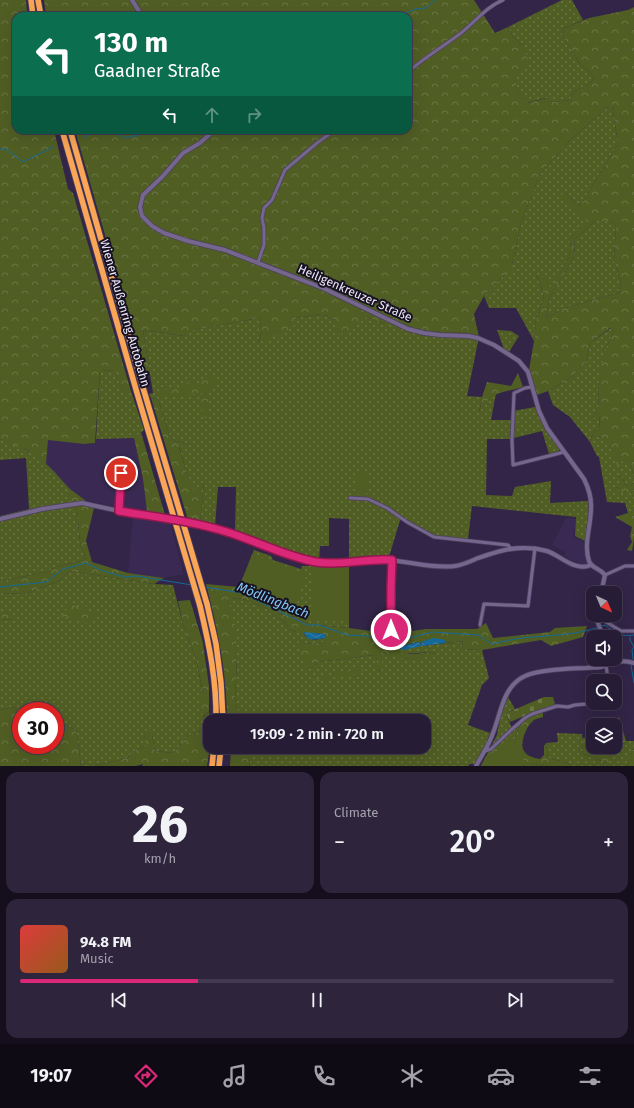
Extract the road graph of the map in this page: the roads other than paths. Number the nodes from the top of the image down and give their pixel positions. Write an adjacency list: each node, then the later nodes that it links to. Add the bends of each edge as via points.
1 (31, 0): 5 (highway)
2 (38, 0): 6 (highway)
3 (132, 0): 7 (main road)
4 (503, 0): 8 (street, via 491,6 443,47)
5 (33, 12)
6 (40, 12)
7 (140, 12)
8 (412, 69)
9 (63, 134): 36 (highway, Wiener Außenring Autobahn, bridge, via 200,606 209,646)
10 (71, 134): 37 (highway, Wiener Außenring Autobahn, bridge, via 207,604 219,663)
11 (210, 134): 13 (main road, Heiligenkreuzer Straße, via 183,153 143,194 140,207 142,216 164,233)
12 (329, 134): 13 (street, via 285,170 272,200 264,208 264,244)
13 (258, 262): 14 (main road, Heiligenkreuzer Straße, via 326,289 408,329 440,335 468,336 486,341 519,361 528,372)
14 (532, 387): 15 (main road, Heiligenkreuzer Straße, via 543,420); 15 (street, via 514,393 513,465)
15 (564, 452): 23 (main road, Heiligenkreuzer Straße, via 584,479 590,494 592,505 587,547)
16 (121, 473): 18 (street)
17 (350, 498): 20 (street, via 368,499 434,537)
18 (119, 511): 19 (main road, via 76,503); 22 (main road, via 205,526 306,560 335,563)
19 (0, 519)
20 (510, 547): 21 (main road); 22 (main road, via 457,566 441,568)
21 (535, 548): 23 (main road, via 547,551 568,563 587,568); 28 (street, via 528,606 484,604)
22 (392, 560): 29 (street)
23 (591, 565): 25 (main road)
24 (634, 566): 25 (street, via 625,566)
25 (605, 575): 26 (main road)
26 (603, 586)
27 (607, 622): 30 (street, via 621,631)
28 (480, 625)
29 (391, 630)
30 (634, 631)
31 (622, 661): 32 (main road)
32 (634, 662)
33 (606, 666): 34 (street); 38 (main road, via 525,675 507,692)
34 (607, 674)
35 (586, 704): 38 (street, via 557,706 532,714 491,749)
36 (216, 714)
37 (223, 714)
38 (485, 751): 43 (main road)
39 (213, 754): 41 (highway)
40 (220, 754): 42 (highway)
41 (212, 766)
42 (219, 766)
43 (476, 766)

